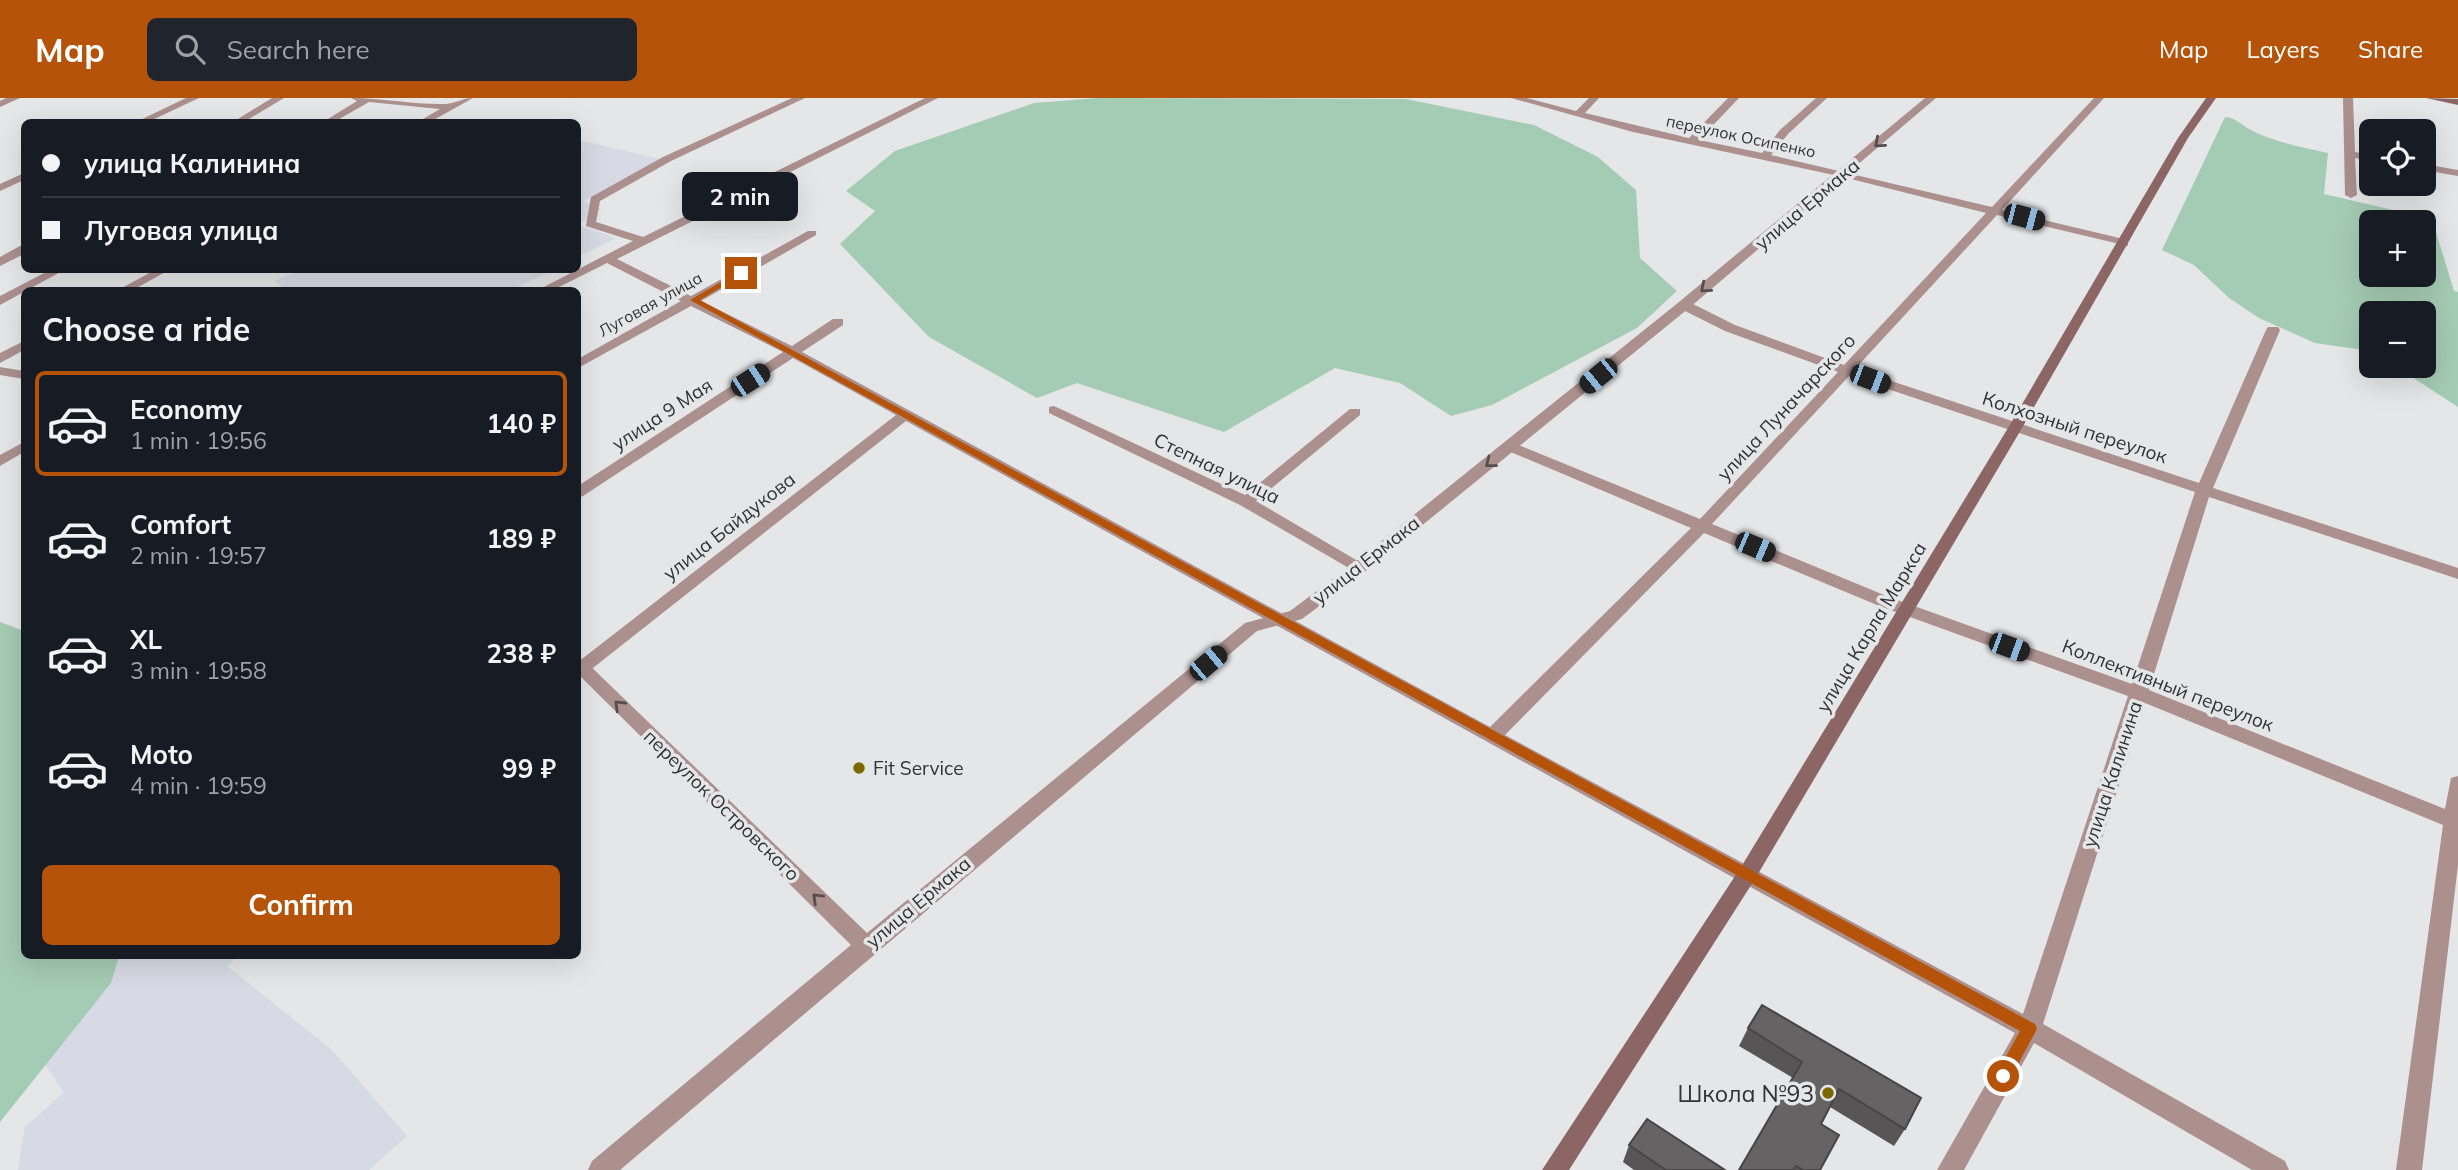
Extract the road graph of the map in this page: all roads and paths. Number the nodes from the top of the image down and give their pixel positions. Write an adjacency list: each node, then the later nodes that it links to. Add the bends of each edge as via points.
1 (15, 98): 19 (street)
2 (194, 98): 22 (street)
3 (279, 98): 23 (street)
4 (356, 98): 5 (street)
5 (369, 98): 20 (street); 24 (street)
6 (468, 98): 20 (street)
7 (800, 98): 38 (street, via 667,159 595,199 590,224)
8 (933, 98): 38 (street)
9 (1516, 98): 21 (street, переулок Осипенко)
10 (1594, 98): 21 (street)
11 (1734, 98): 26 (street)
12 (1822, 98): 29 (street, via 1784,132)
13 (1931, 98): 32 (street, улица Ермака, one-way to 32)
14 (2099, 98): 36 (street, улица Луначарского)
15 (2211, 98): 39 (main road, улица Карла Маркса)
16 (2348, 98): 27 (street)
17 (2431, 98): 18 (main road)
18 (2458, 102)
19 (0, 104)
20 (448, 107): 25 (street)
21 (1578, 115): 26 (street, переулок Осипенко)
22 (148, 119)
23 (243, 119)
24 (333, 119)
25 (428, 119)
26 (1691, 142): 29 (street, переулок Осипенко)
27 (2351, 154): 28 (street); 35 (street)
28 (2359, 156)
29 (1764, 158): 32 (street, переулок Осипенко)
30 (2436, 169): 31 (street)
31 (2458, 173)
32 (1843, 174): 36 (street, переулок Осипенко); 53 (street, улица Ермака, one-way to 53)
33 (21, 178): 34 (street)
34 (0, 188)
35 (2351, 195)
36 (1998, 210): 39 (street, переулок Осипенко); 60 (street, улица Луначарского)
37 (812, 233): 51 (street, Луговая улица)
38 (644, 241): 41 (street)
39 (2124, 243): 66 (main road, улица Карла Маркса)
40 (21, 251): 42 (street)
41 (608, 259): 43 (street); 51 (street)
42 (0, 262)
43 (581, 272)
44 (52, 273): 47 (street)
45 (157, 273): 48 (street)
46 (579, 273): 49 (street)
47 (26, 287)
48 (130, 287)
49 (550, 287)
50 (21, 290): 52 (street)
51 (694, 300): 57 (street); 59 (street, Луговая улица)
52 (0, 301)
53 (1684, 305): 60 (street, Колхозный переулок, via 1730,328); 67 (street, улица Ермака)
54 (838, 322): 57 (street, улица 9 Мая)
55 (2273, 330): 70 (street, улица Калинина)
56 (21, 347): 58 (street)
57 (793, 352): 65 (street); 71 (street, улица 9 Мая)
58 (0, 359)
59 (581, 362)
60 (1846, 370): 66 (street, Колхозный переулок); 73 (street, улица Луначарского)
61 (0, 371): 62 (street)
62 (21, 374)
63 (1054, 410): 72 (street, Степная улица)
64 (1355, 411): 72 (street)
65 (906, 414): 77 (street); 78 (street, улица Байдукова)
66 (2015, 428): 70 (street, Колхозный переулок); 76 (main road, улица Карла Маркса)
67 (1511, 447): 73 (street, Коллективный переулок); 74 (street, улица Ермака, one-way to 74)
68 (21, 448): 69 (street)
69 (0, 461)
70 (2204, 490): 75 (street, Колхозный переулок); 80 (street, улица Калинина)
71 (581, 491)
72 (1247, 502): 74 (street, Степная улица)
73 (1704, 524): 76 (street, Коллективный переулок); 81 (street, улица Луначарского)
74 (1360, 567): 77 (street, улица Ермака, via 1296,615)
75 (2458, 574)
76 (1906, 610): 80 (street, Коллективный переулок); 84 (main road, улица Карла Маркса)
77 (1275, 619): 81 (street); 85 (street, улица Ермака, via 1251,627)
78 (581, 666)
79 (581, 670): 85 (street, переулок Островского, one-way to 79)
80 (2138, 693): 83 (street, Коллективный переулок); 86 (street, улица Калинина)
81 (1493, 735): 84 (street)
82 (2458, 783): 83 (street)
83 (2455, 822): 91 (street)
84 (1748, 873): 86 (street); 88 (main road, улица Карла Маркса)
85 (866, 946): 87 (street, улица Ермака)
86 (2030, 1029): 89 (street, улица Калинина); 90 (street)
87 (601, 1170)
88 (1555, 1170)
89 (1950, 1170)
90 (2276, 1170)
91 (2409, 1170)

